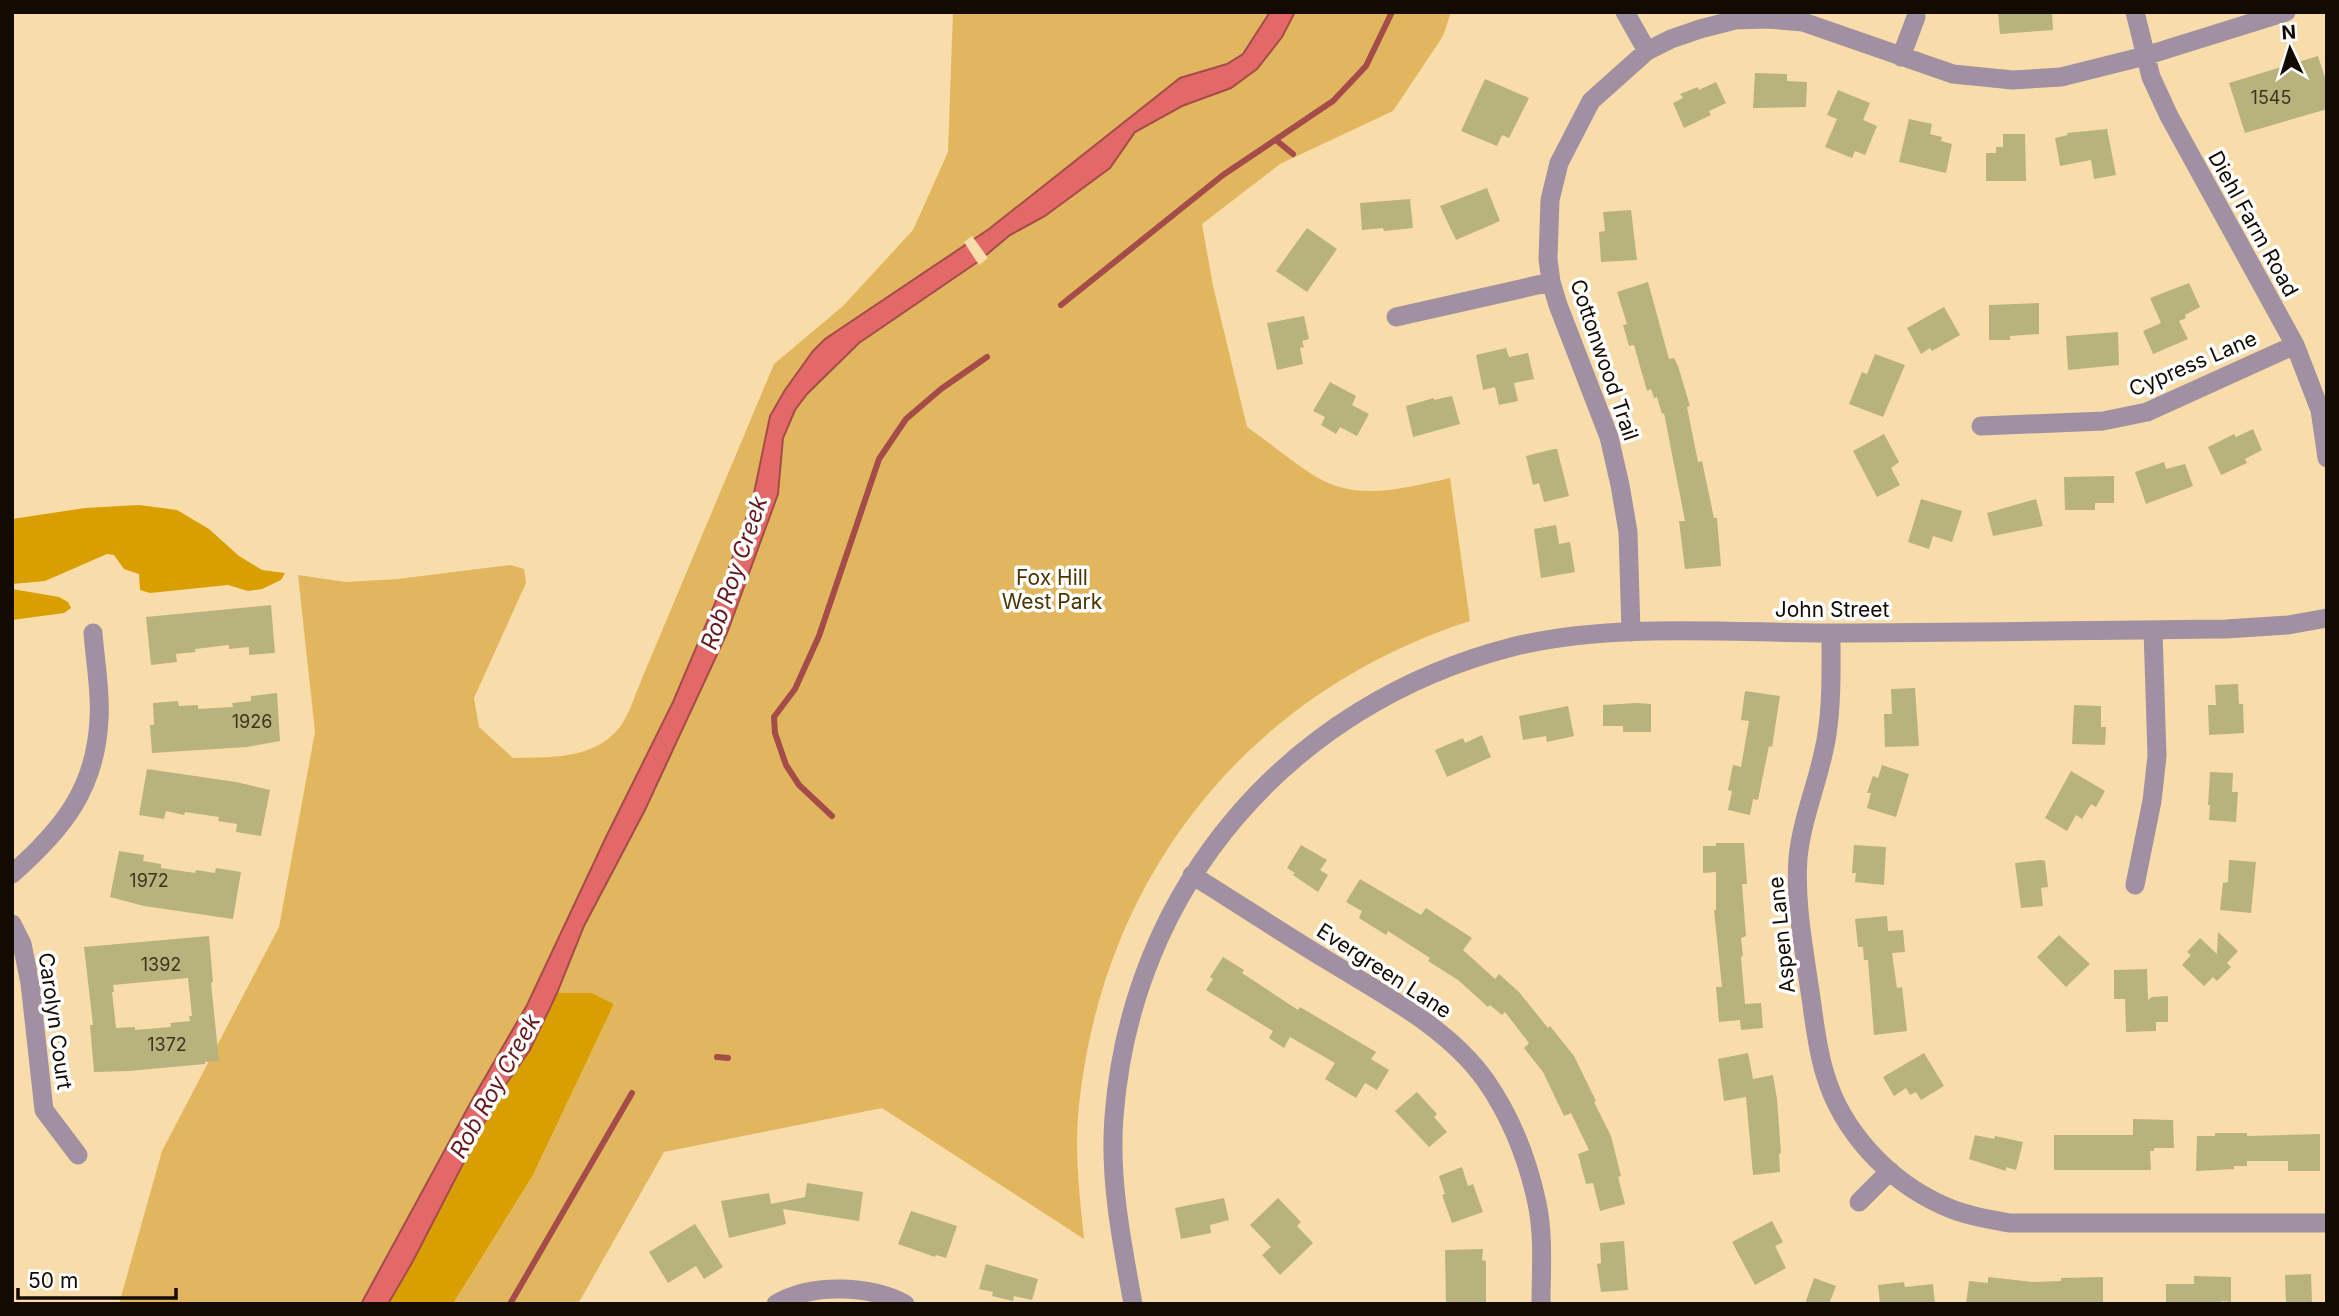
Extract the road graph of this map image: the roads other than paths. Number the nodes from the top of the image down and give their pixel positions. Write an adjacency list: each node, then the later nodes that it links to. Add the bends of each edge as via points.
1 (1625, 12): 5 (street)
2 (2135, 12): 6 (street, Diehl Farm Road)
3 (2286, 12): 6 (street, Cottonwood Trail)
4 (1916, 17): 7 (street)
5 (1647, 51): 7 (street, Cottonwood Trail, via 1700,29 1735,20 1767,19 1803,22); 8 (street, Cottonwood Trail, via 1591,101 1559,163 1548,226)
6 (2145, 56): 7 (street, Cottonwood Trail, via 2061,77 2013,80 1953,74); 10 (street, Diehl Farm Road, via 2169,116)
7 (1901, 57)
8 (1551, 282): 9 (street); 15 (street, Cottonwood Trail, via 1609,437 1620,485 1628,532)
9 (1396, 317)
10 (2295, 345): 11 (street, Cypress Lane, via 2147,412 2103,421); 12 (street, Diehl Farm Road, via 2320,410)
11 (1982, 426)
12 (2327, 458)
13 (2327, 618): 14 (street, John Street, via 2288,625)
14 (2152, 630): 17 (street, John Street); 20 (street, via 2157,756)
15 (1631, 632): 17 (street, John Street); 19 (street, John Street, via 1577,635 1513,647 1401,687 1352,715 1272,779 1213,844)
16 (93, 633): 18 (street, via 100,719 94,759 64,822)
17 (1831, 633): 23 (street, Aspen Lane, via 1827,736 1798,856 1800,922 1825,1076 1852,1129)
18 (12, 874)
19 (1192, 875): 28 (street, John Street, via 1144,973 1117,1086 1113,1120 1116,1192); 29 (street, Evergreen Lane, via 1418,1017 1463,1054 1486,1081 1521,1148 1537,1206)
20 (2134, 885)
21 (12, 924): 22 (street, Carolyn Court, via 22,944 30,983 44,1110)
22 (78, 1155)
23 (1890, 1171): 24 (street); 25 (street, Aspen Lane, via 1945,1207 2009,1223)
24 (1859, 1202)
25 (2327, 1223)
26 (776, 1304): 27 (street, via 819,1290 854,1289)
27 (905, 1304)
28 (1133, 1304)
29 (1541, 1304)

